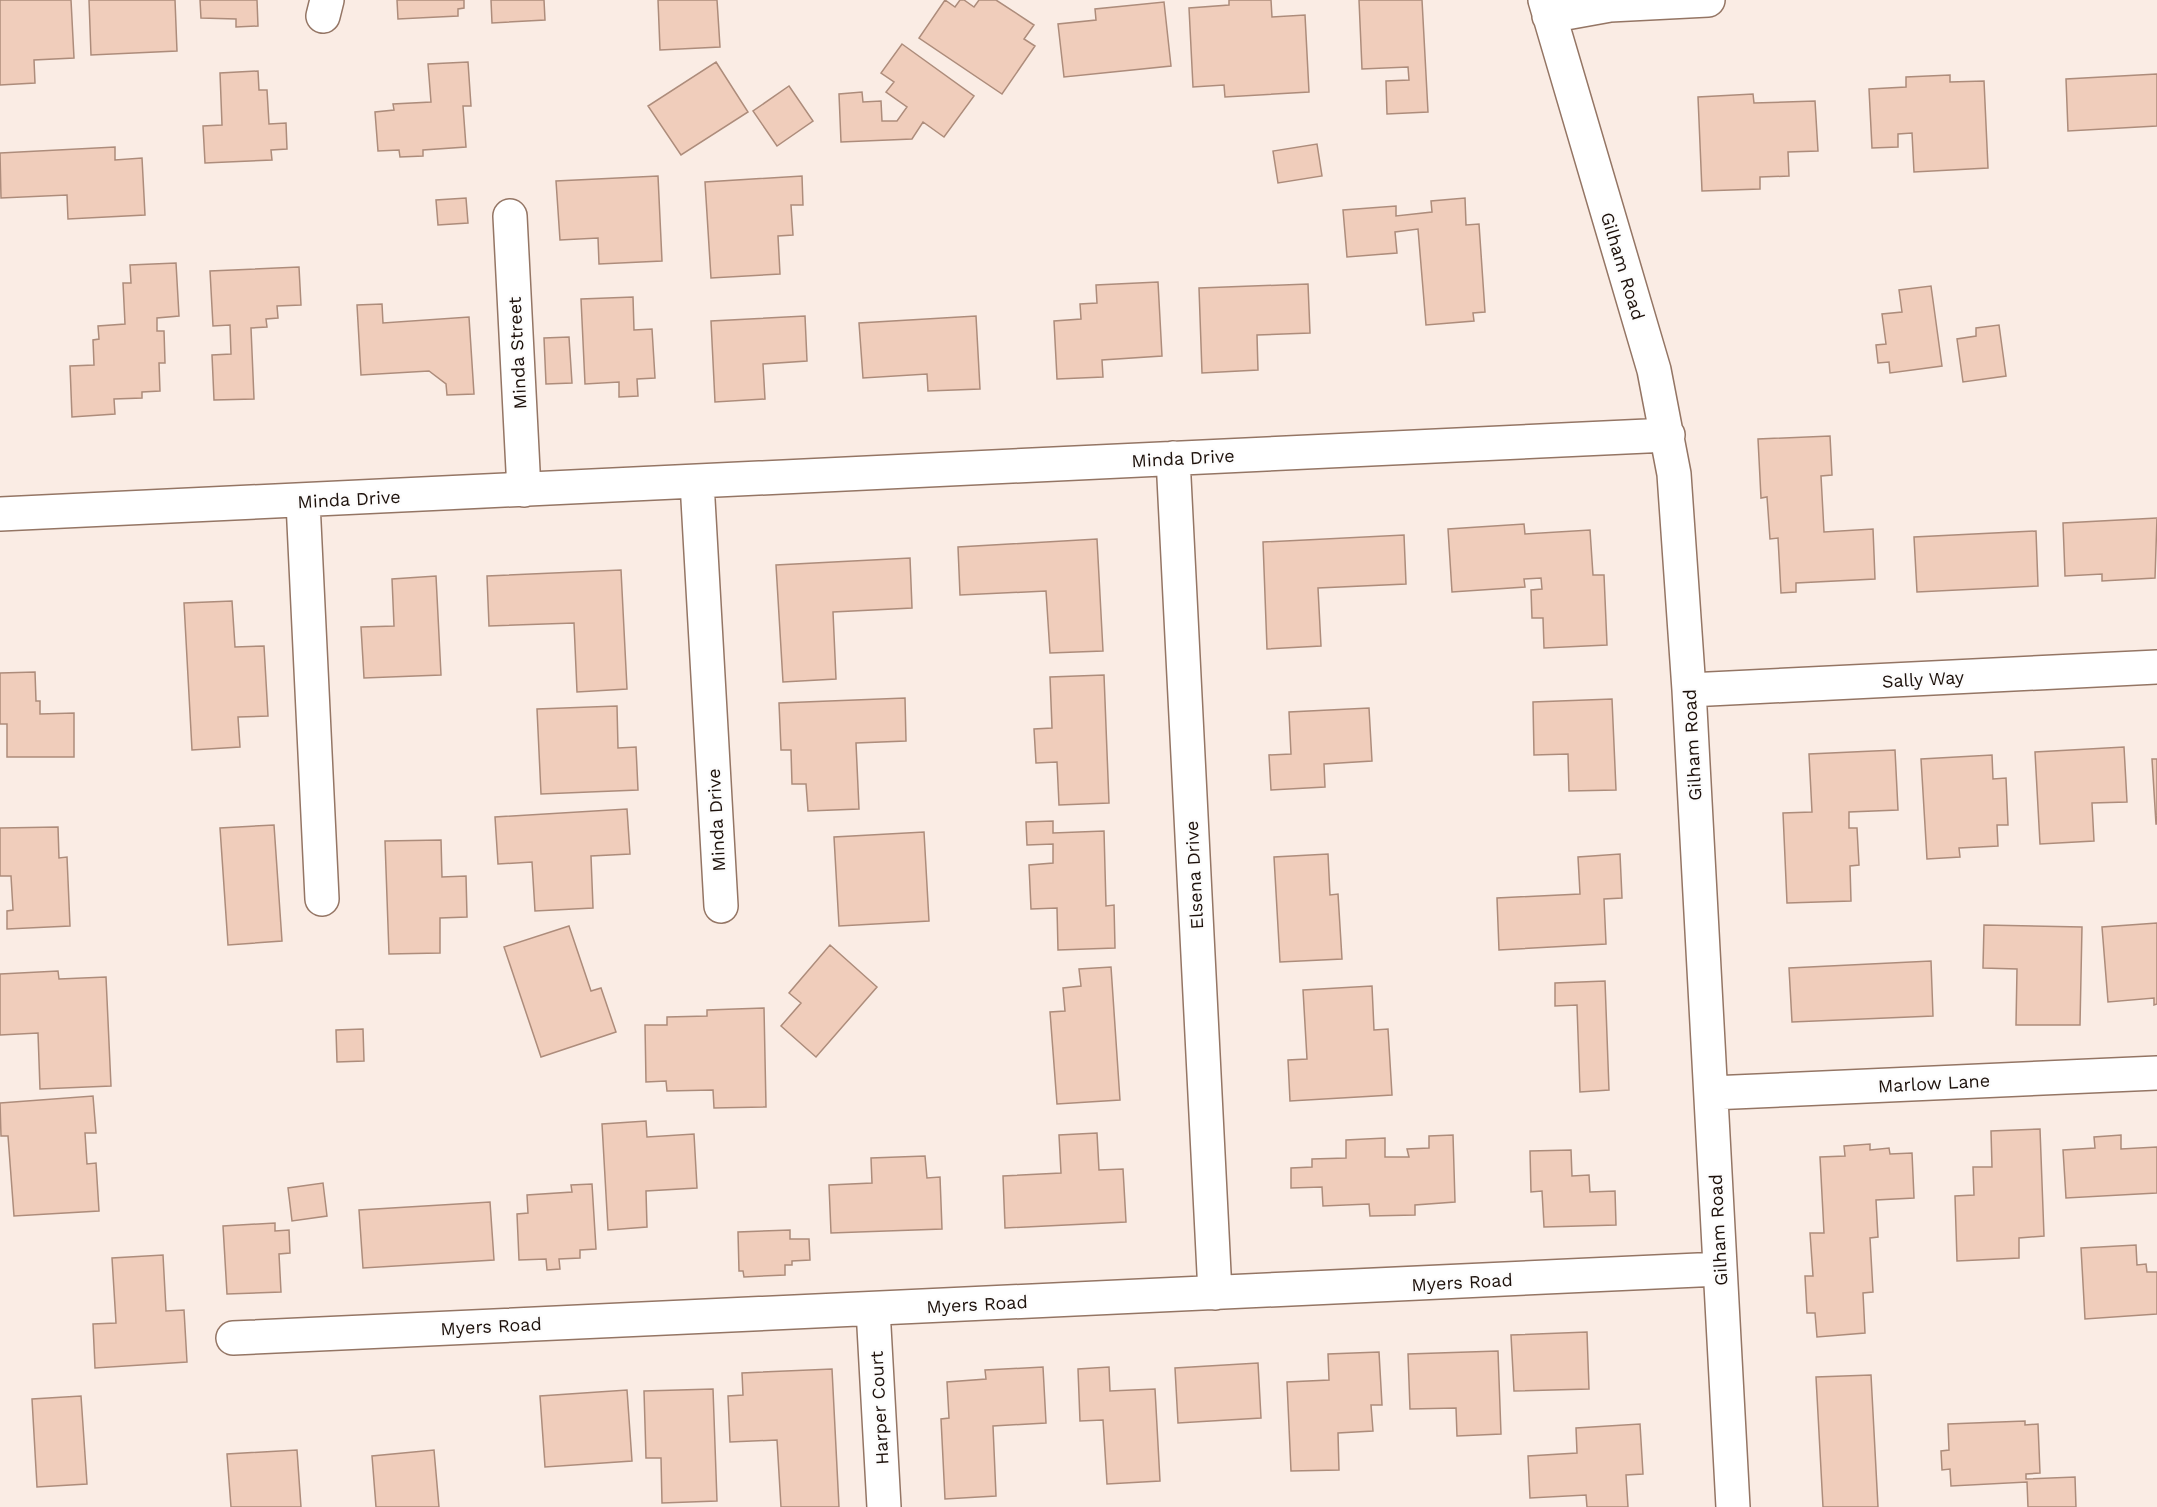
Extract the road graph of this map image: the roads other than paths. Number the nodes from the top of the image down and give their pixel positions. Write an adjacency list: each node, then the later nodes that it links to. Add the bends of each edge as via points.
1 (1708, 0): 2 (street)
2 (1547, 8): 4 (street, Gilham Road, via 1654,370)
3 (510, 216): 7 (street, Minda Street)
4 (1668, 435): 5 (street, Minda Drive); 11 (street, Gilham Road)
5 (1173, 458): 6 (street, Minda Drive); 17 (street, Elsena Drive)
6 (697, 482): 7 (street, Minda Drive); 13 (street, Minda Drive)
7 (524, 490): 8 (street, Minda Drive)
8 (303, 502): 9 (street, Minda Drive); 12 (street)
9 (0, 514)
10 (2157, 667): 11 (street, Sally Way)
11 (1689, 690): 15 (street, Gilham Road)
12 (322, 899)
13 (721, 906)
14 (2157, 1073): 15 (street, Marlow Lane)
15 (1711, 1093): 16 (street, Gilham Road)
16 (1720, 1269): 17 (street, Myers Road); 21 (street, Gilham Road)
17 (1215, 1293): 18 (street, Myers Road)
18 (873, 1309): 19 (street, Myers Road); 20 (street, Harper Court)
19 (233, 1338)
20 (884, 1507)
21 (1733, 1507)

